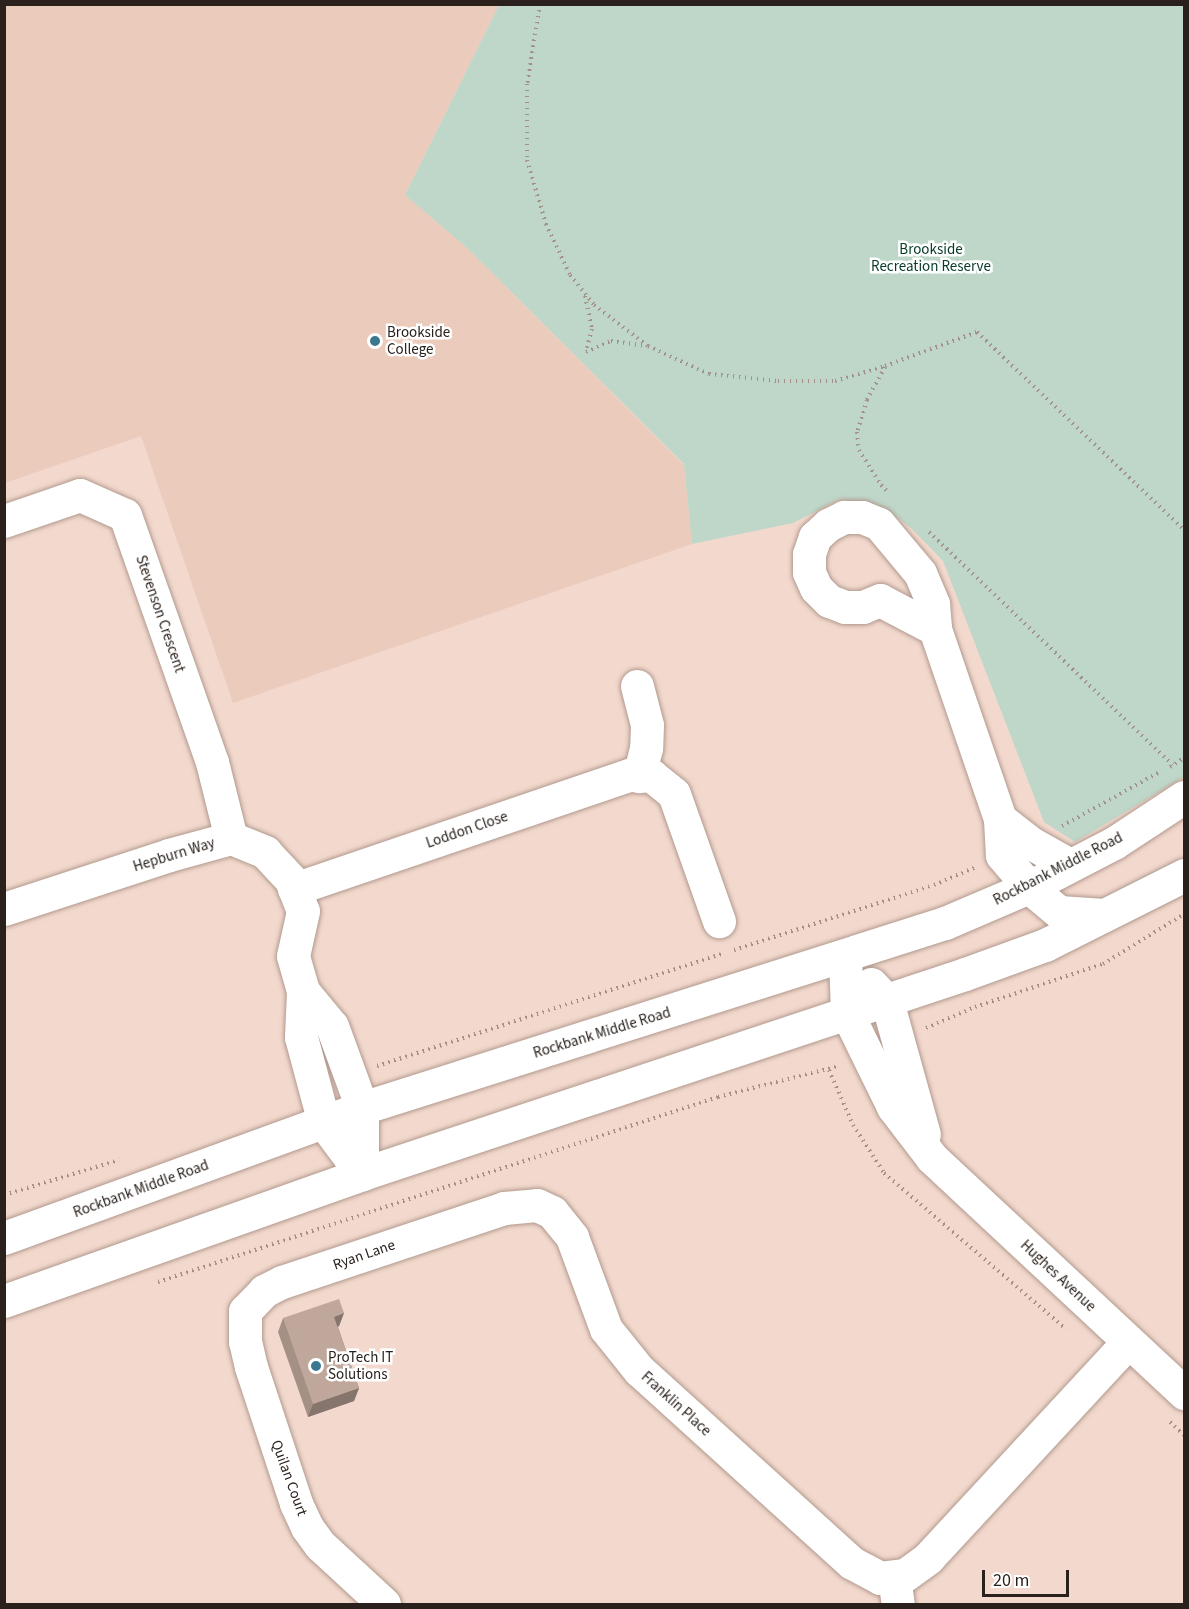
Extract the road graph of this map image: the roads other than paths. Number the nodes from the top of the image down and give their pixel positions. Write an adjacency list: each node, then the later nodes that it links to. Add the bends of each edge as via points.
1 (4, 521): 6 (street, Stevenson Crescent, via 80,495 125,514 212,762)
2 (935, 629): 7 (street, via 1000,819)
3 (637, 686): 4 (street, via 647,725)
4 (639, 776): 11 (street, Loddon Close, via 629,775); 14 (street, via 652,776 674,794)
5 (1185, 797): 8 (street, Rockbank Middle Road, via 1114,843)
6 (231, 838): 11 (street, Hepburn Way, via 265,852 291,880); 12 (street, Hepburn Way)
7 (1016, 849): 8 (street); 10 (street)
8 (1070, 865): 10 (street, Rockbank Middle Road)
9 (1185, 874): 13 (street)
10 (1029, 886): 13 (street, via 1059,912); 15 (street, Rockbank Middle Road, via 945,923)
11 (294, 889): 16 (street, Hepburn Way, via 303,911 293,956)
12 (4, 909)
13 (1106, 915): 17 (street, via 1045,945)
14 (719, 921)
15 (845, 956): 17 (street); 18 (street); 19 (street, Rockbank Middle Road)
16 (303, 991): 19 (street, Hepburn Way, via 332,1026); 20 (street, Hepburn Way, via 301,1037)
17 (887, 1001): 18 (street); 21 (street)
18 (847, 1013): 21 (street, Hughes Avenue, via 893,1107); 22 (street)
19 (362, 1108): 20 (street, Rockbank Middle Road); 22 (street)
20 (324, 1123): 22 (street); 24 (street, Rockbank Middle Road)
21 (932, 1158): 27 (street, Hughes Avenue)
22 (362, 1174): 25 (street)
23 (504, 1208): 26 (street, Ryan Lane, via 264,1290 245,1311); 29 (street, Franklin Place, via 537,1205 552,1212 572,1237 606,1329 639,1370 852,1563)
24 (4, 1238)
25 (4, 1301)
26 (243, 1324): 30 (street, Quilan Court, via 252,1367 307,1527 320,1545)
27 (1128, 1342): 28 (street, Hughes Avenue); 29 (street, Franklin Place)
28 (1185, 1393)
29 (896, 1591)
30 (384, 1605)

